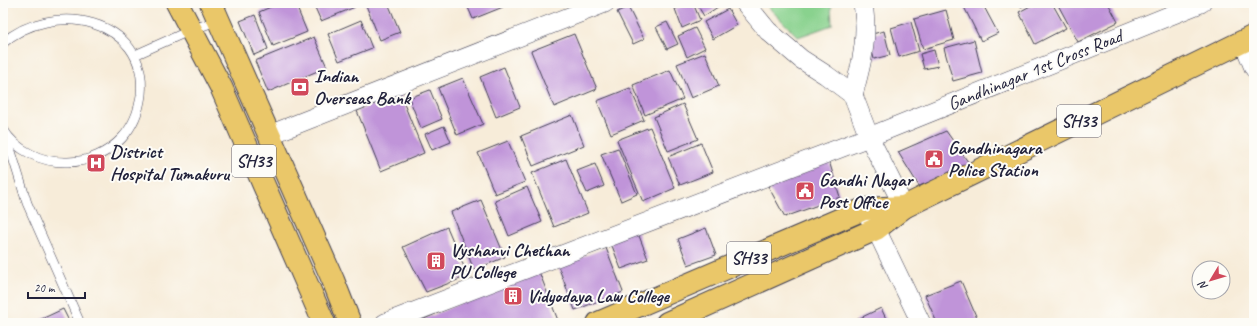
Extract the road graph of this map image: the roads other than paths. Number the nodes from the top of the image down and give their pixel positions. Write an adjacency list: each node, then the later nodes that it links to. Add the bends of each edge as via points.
1 (176, 3): 9 (main road, SH33)
2 (605, 3): 16 (street)
3 (745, 3): 14 (street, via 768,31 801,59)
4 (863, 3): 14 (street, via 863,55)
5 (1200, 3): 17 (street, Gandhinagar 1st Cross Road)
6 (81, 12): 12 (lane, via 103,20 116,30 127,41)
7 (215, 12): 9 (lane); 16 (main road, SH33)
8 (46, 13): 11 (lane, via 14,30)
9 (191, 30): 12 (lane); 22 (main road, SH33, via 221,87)
10 (1248, 38): 13 (street); 18 (main road, SH33)
11 (3, 43)
12 (135, 55): 15 (lane, via 142,86 136,117 118,143 105,152 75,162 43,159 16,144)
13 (1254, 68)
14 (853, 95): 17 (street)
15 (4, 130): 21 (lane, via 27,203)
16 (269, 135): 23 (main road, SH33)
17 (869, 137): 18 (street); 24 (street, Gandhinagar 1st Cross Road)
18 (904, 207): 19 (main road, SH33); 20 (main road, SH33)
19 (864, 209): 20 (street); 25 (main road, SH33)
20 (876, 229): 26 (main road, SH33); 27 (street)
21 (80, 323)
22 (324, 323)
23 (350, 323)
24 (385, 323)
25 (598, 323)
26 (667, 323)
27 (921, 323)

